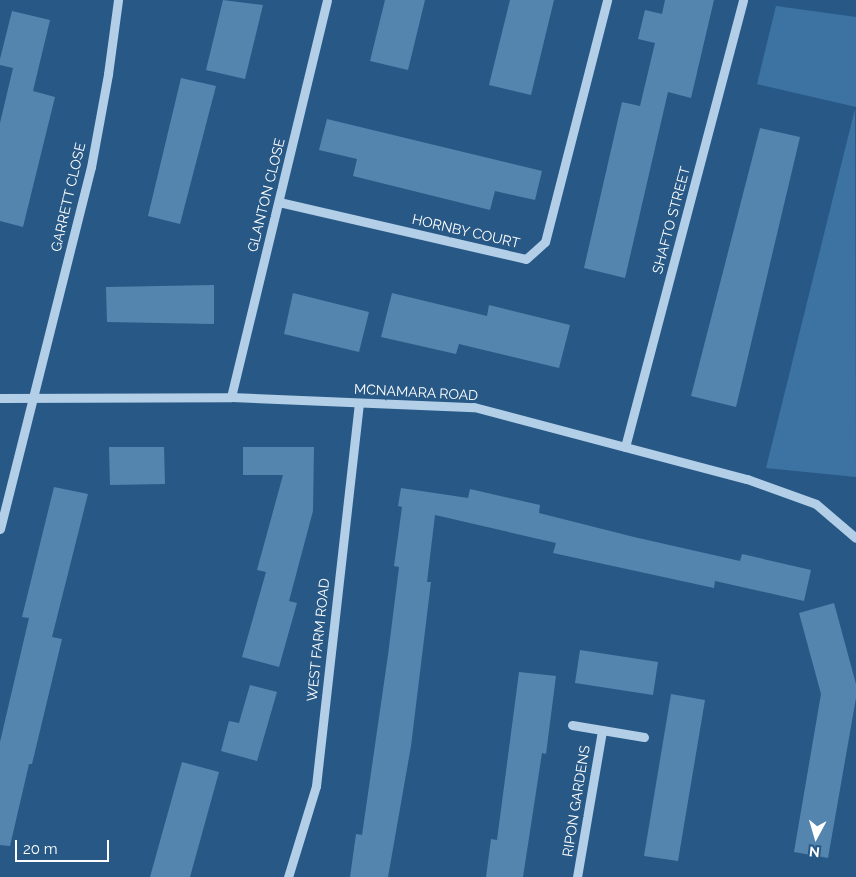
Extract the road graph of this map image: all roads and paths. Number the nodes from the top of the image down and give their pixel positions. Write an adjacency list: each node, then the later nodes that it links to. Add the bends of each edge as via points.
1 (118, 0): 8 (street, GARRETT CLOSE, via 91,167)
2 (327, 0): 5 (street, GLANTON CLOSE)
3 (607, 0): 5 (street, HORNBY COURT, via 545,242 526,259)
4 (743, 0): 10 (street, SHAFTO STREET)
5 (279, 202): 6 (street, GLANTON CLOSE)
6 (231, 397): 8 (street, MCNAMARA ROAD); 9 (street, MCNAMARA ROAD)
7 (0, 398): 8 (street, MCNAMARA ROAD)
8 (34, 398): 11 (street, GARRETT CLOSE)
9 (359, 403): 10 (street, MCNAMARA ROAD, via 474,407); 16 (street, WEST FARM ROAD, via 316,786)
10 (625, 447): 12 (street, MCNAMARA ROAD, via 747,479 816,504)
11 (0, 529)
12 (856, 538)
13 (572, 725): 14 (street, RIPON GARDENS)
14 (602, 730): 15 (street, RIPON GARDENS); 17 (street, RIPON GARDENS)
15 (644, 737)
16 (288, 877)
17 (577, 877)

